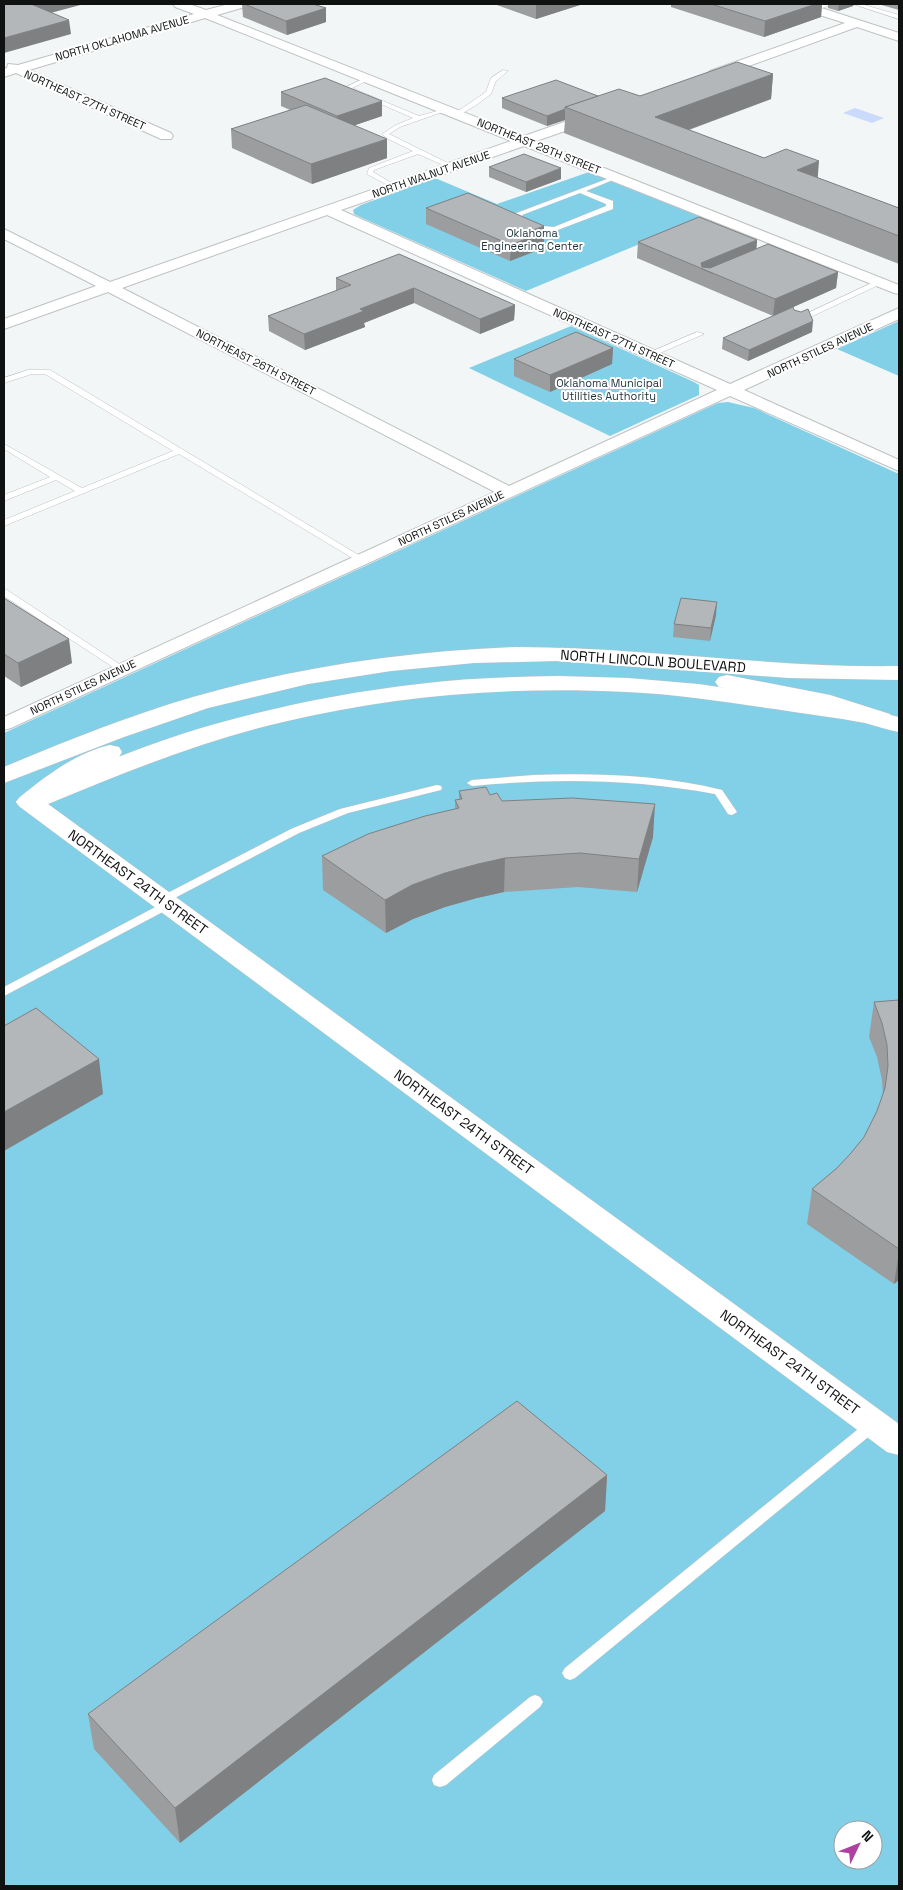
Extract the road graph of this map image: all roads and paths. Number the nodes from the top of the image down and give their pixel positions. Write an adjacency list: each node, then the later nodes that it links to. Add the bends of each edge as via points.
1 (179, 4): 7 (street, NORTHEAST 28TH STREET)
2 (241, 4): 7 (street, NORTH OKLAHOMA AVENUE)
3 (798, 4): 6 (street)
4 (830, 4): 6 (lane)
5 (856, 4): 8 (lane)
6 (814, 9): 9 (street)
7 (205, 14): 12 (street, NORTH OKLAHOMA AVENUE); 15 (street, NORTHEAST 28TH STREET)
8 (899, 17)
9 (857, 23): 10 (street); 14 (street)
10 (899, 36)
11 (4, 63): 12 (street, NORTHEAST 27TH STREET)
12 (10, 71): 19 (street, NORTHEAST 27TH STREET)
13 (506, 71): 16 (lane, via 498,74 489,84 489,93 473,105)
14 (704, 77)
15 (369, 78): 16 (street, NORTHEAST 28TH STREET); 18 (lane, via 347,88)
16 (452, 111): 18 (lane); 20 (street, NORTHEAST 28TH STREET)
17 (601, 114): 20 (street, NORTH WALNUT AVENUE)
18 (420, 118): 21 (lane, via 385,134)
19 (166, 136)
20 (526, 141): 22 (street, NORTH WALNUT AVENUE); 23 (street, NORTHEAST 28TH STREET)
21 (419, 152): 22 (lane); 24 (lane, via 371,169 369,173 372,176)
22 (452, 167): 24 (street, NORTH WALNUT AVENUE)
23 (617, 177): 25 (lane); 28 (street, NORTHEAST 28TH STREET)
24 (395, 187): 26 (street, NORTH WALNUT AVENUE)
25 (580, 191): 25 (lane, via 536,207 518,214 521,220 540,228 555,228 610,207 610,203)
26 (328, 210): 31 (street, NORTH WALNUT AVENUE); 37 (street, NORTHEAST 27TH STREET)
27 (5, 234): 31 (street, NORTHEAST 26TH STREET)
28 (791, 246): 29 (lane); 30 (street, NORTHEAST 28TH STREET)
29 (774, 253)
30 (881, 282): 32 (street, NORTHEAST 28TH STREET); 34 (lane)
31 (109, 287): 35 (street, NORTH WALNUT AVENUE); 45 (street, NORTHEAST 26TH STREET)
32 (899, 290)
33 (899, 313): 39 (street, NORTH STILES AVENUE)
34 (798, 320)
35 (4, 324)
36 (700, 334): 37 (lane)
37 (650, 354): 39 (street, NORTHEAST 27TH STREET)
38 (4, 381): 41 (lane, via 32,372 47,372)
39 (731, 390): 42 (street, NORTHEAST 27TH STREET); 45 (street, NORTH STILES AVENUE)
40 (4, 446): 43 (lane)
41 (179, 451): 44 (lane); 48 (lane)
42 (899, 466)
43 (57, 477): 44 (lane); 46 (lane)
44 (81, 491): 47 (lane)
45 (508, 492): 48 (street, NORTH STILES AVENUE)
46 (4, 498)
47 (4, 523)
48 (362, 560): 51 (street, NORTH STILES AVENUE)
49 (4, 592): 51 (lane)
50 (555, 654): 52 (street, NORTH LINCOLN BOULEVARD, via 657,658 844,674); 53 (street, NORTH LINCOLN BOULEVARD, via 390,664); 54 (street, via 607,666 772,689 830,702)
51 (122, 670): 55 (street, NORTH STILES AVENUE)
52 (899, 673)
53 (308, 677): 56 (street, NORTH LINCOLN BOULEVARD, via 227,696 141,722); 59 (street, via 243,707 104,754 62,774)
54 (890, 722): 59 (street, via 725,693 664,686 551,682 403,692 299,710 211,733)
55 (4, 724)
56 (4, 776)
57 (472, 783): 60 (lane, via 552,776 644,780 718,792)
58 (437, 788): 61 (lane, via 344,811 295,831)
59 (29, 802): 61 (street, NORTHEAST 24TH STREET)
60 (732, 812)
61 (165, 902): 62 (lane); 63 (street, NORTHEAST 24TH STREET)
62 (4, 992)
63 (890, 1431): 64 (lane)
64 (570, 1673)
65 (535, 1702): 66 (lane)
66 (440, 1780)

